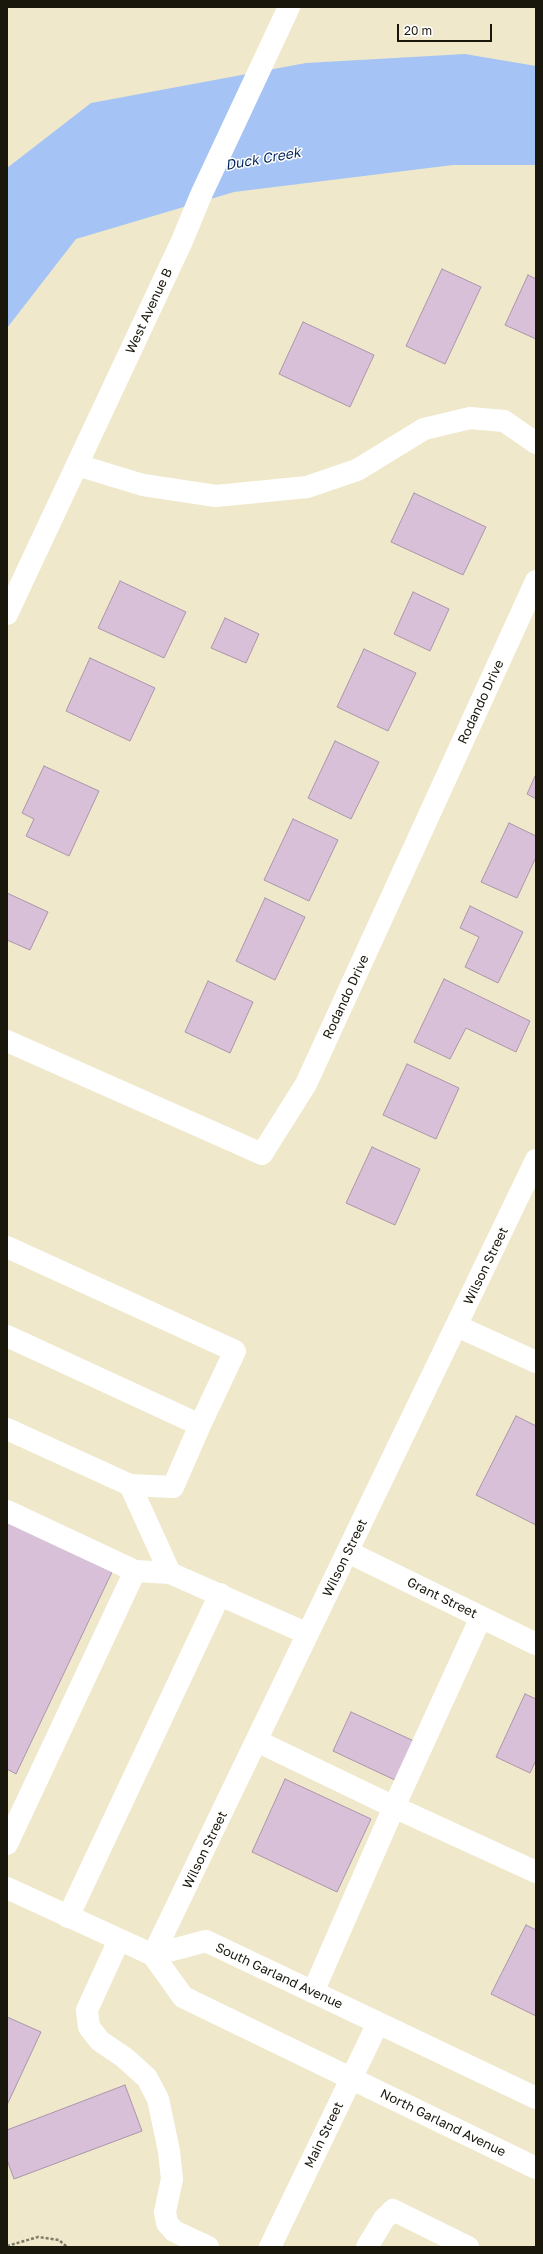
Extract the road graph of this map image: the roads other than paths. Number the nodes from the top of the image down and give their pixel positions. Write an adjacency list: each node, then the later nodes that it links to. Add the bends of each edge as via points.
1 (289, 7): 3 (street, West Avenue B)
2 (536, 443): 3 (street, via 504,421 470,418 424,428 357,470 307,487 216,496 143,485)
3 (77, 465): 5 (street, West Avenue B)
4 (536, 581): 6 (street, Rodando Drive, via 306,1084 262,1154)
5 (7, 614)
6 (7, 1041)
7 (533, 1174): 9 (street, Wilson Street)
8 (7, 1247): 12 (street, via 235,1350)
9 (457, 1326): 11 (street); 16 (street, Wilson Street)
10 (7, 1336): 12 (street)
11 (536, 1362)
12 (200, 1425): 14 (street, via 173,1487)
13 (7, 1429): 14 (street)
14 (130, 1485): 18 (street)
15 (7, 1511): 17 (street)
16 (348, 1552): 20 (street, Grant Street); 21 (street, Wilson Street)
17 (135, 1571): 18 (street); 25 (street)
18 (170, 1573): 19 (street)
19 (220, 1594): 21 (street); 28 (street)
20 (482, 1617): 22 (street, Grant Street); 24 (street)
21 (308, 1634): 23 (street, Wilson Street)
22 (536, 1644)
23 (257, 1741): 24 (street); 30 (street, Wilson Street)
24 (394, 1808): 26 (street); 31 (street)
25 (7, 1844)
26 (536, 1872)
27 (7, 1888): 28 (street)
28 (68, 1916): 29 (street)
29 (119, 1940): 30 (street); 38 (street, via 87,2010 89,2027 100,2041 125,2058 147,2078 158,2099 169,2151 172,2179 165,2212 167,2223 174,2231)
30 (154, 1955): 31 (street, South Garland Avenue, via 206,1942); 33 (street, via 183,1997)
31 (313, 1992): 32 (street, South Garland Avenue)
32 (378, 2023): 33 (street, Main Street); 34 (street)
33 (351, 2079): 35 (street, North Garland Avenue); 39 (street, Main Street)
34 (536, 2098)
35 (502, 2151): 36 (street); 37 (street, North Garland Avenue)
36 (536, 2160)
37 (536, 2168)
38 (208, 2247)
39 (270, 2247)
40 (367, 2247): 41 (street, via 384,2219 393,2210)
41 (468, 2247)

